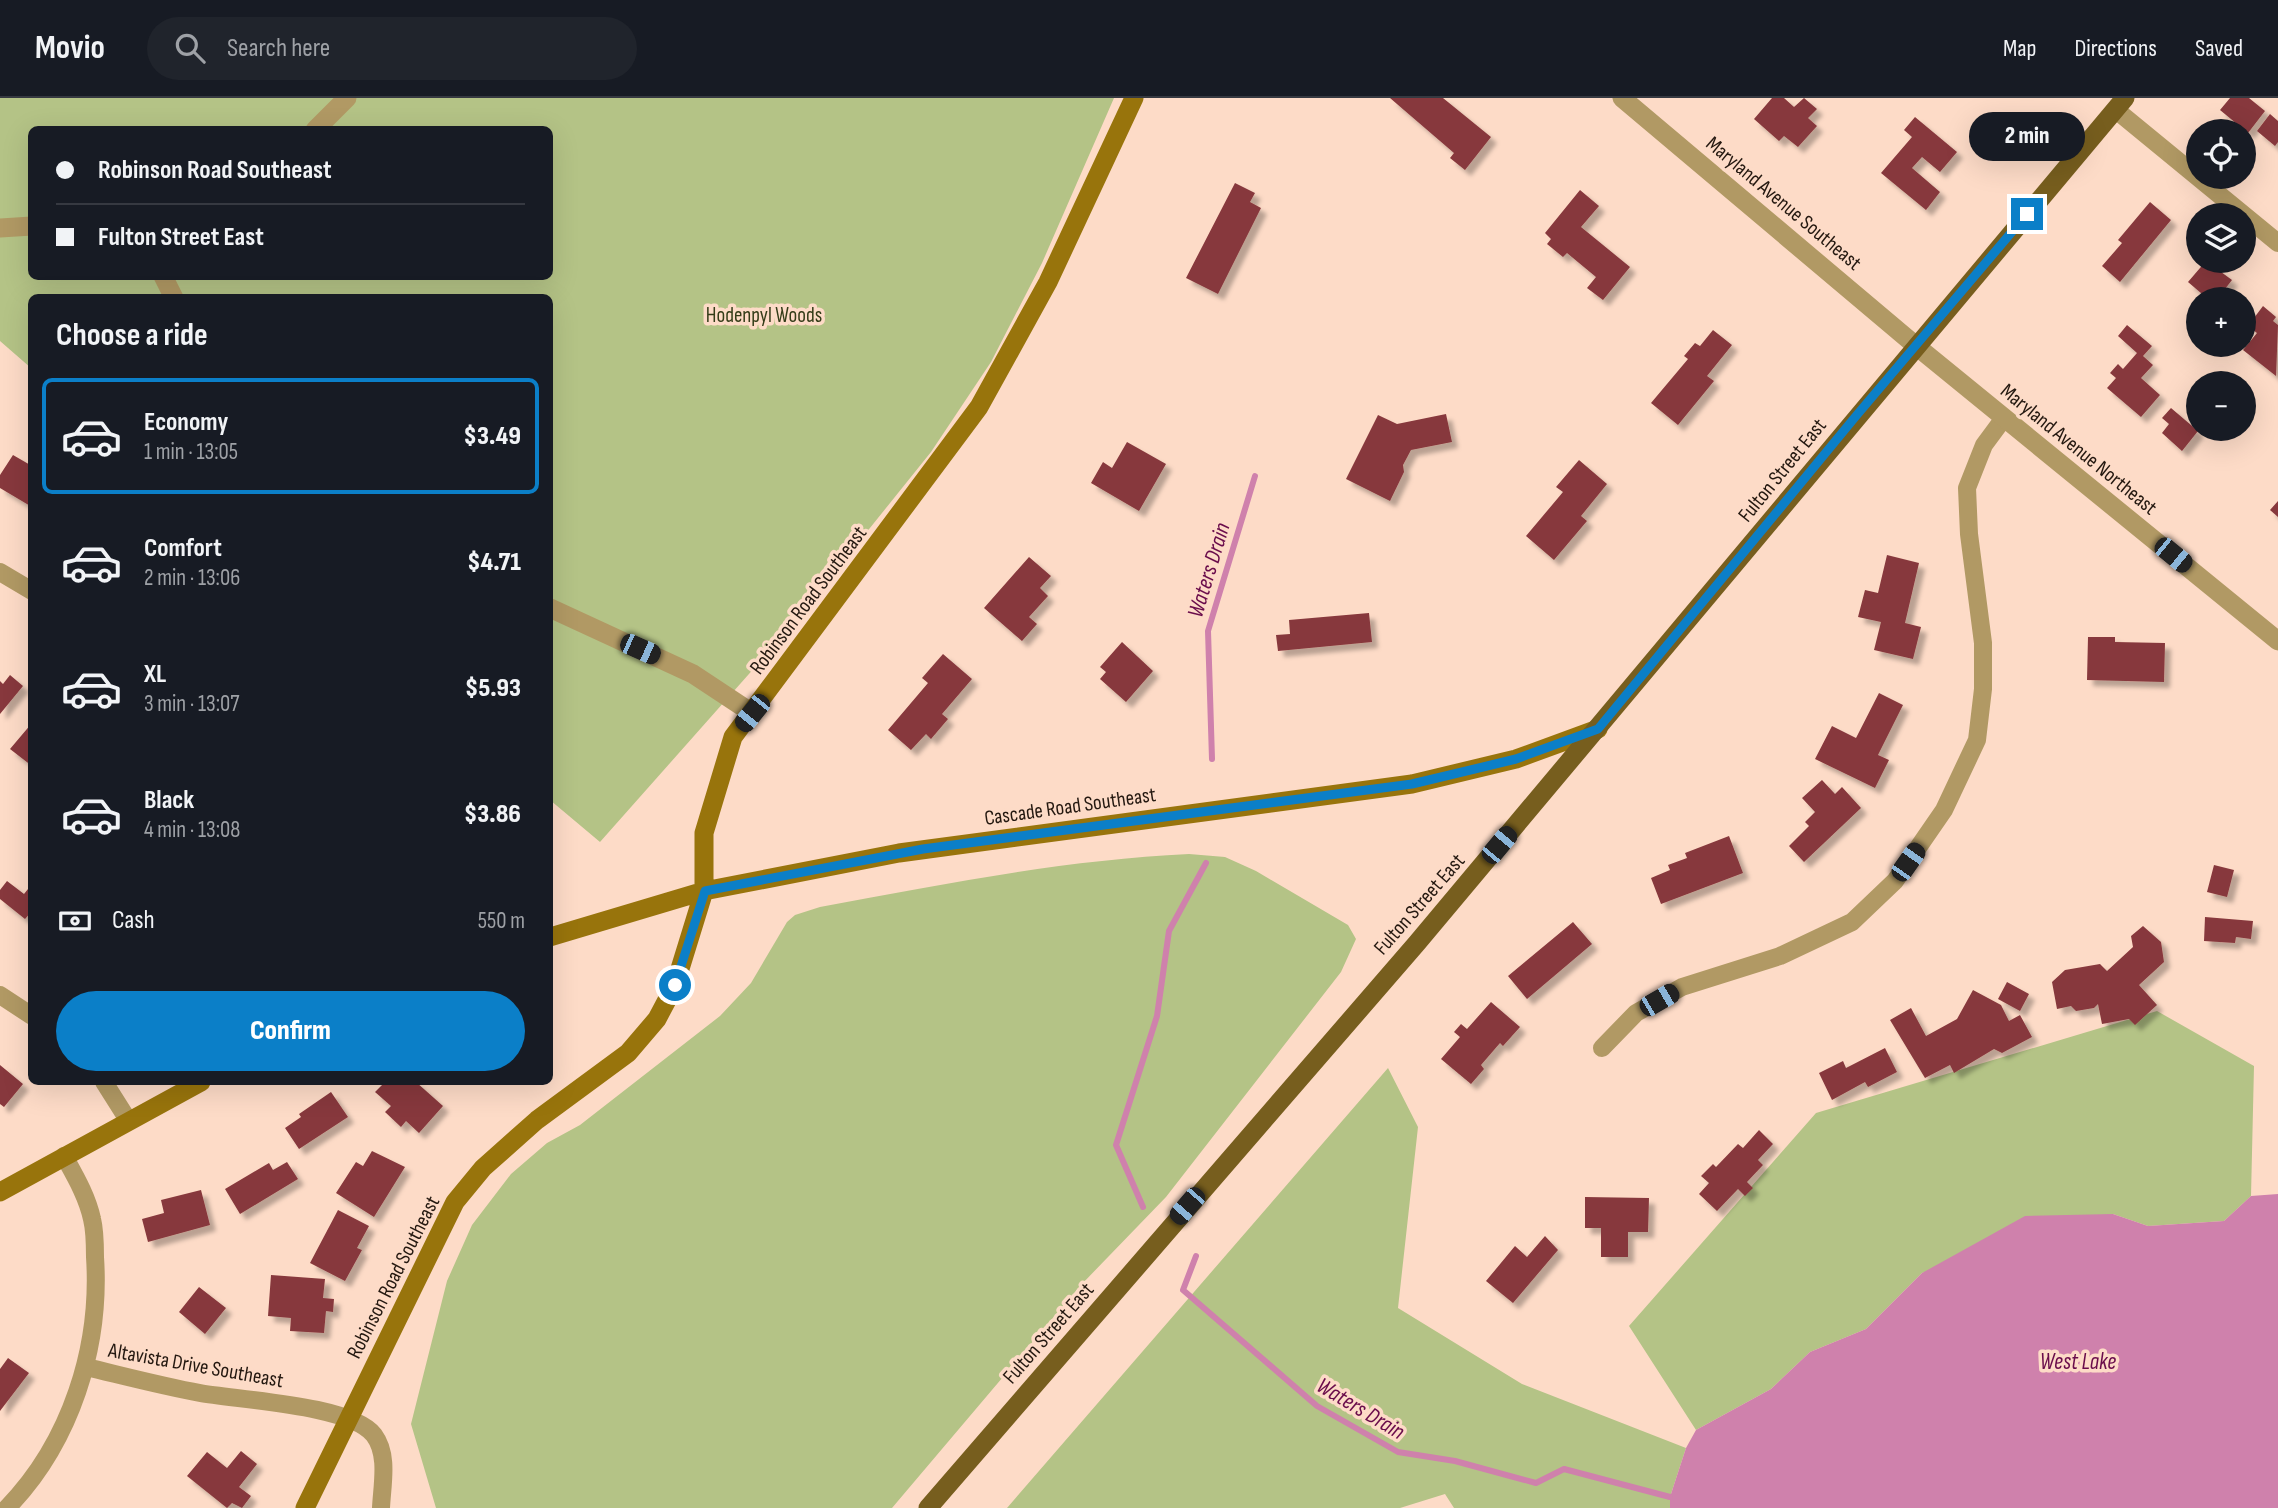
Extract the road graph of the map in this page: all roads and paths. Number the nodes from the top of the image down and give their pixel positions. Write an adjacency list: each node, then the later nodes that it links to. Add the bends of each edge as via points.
1 (347, 98): 5 (street)
2 (1134, 98): 15 (main road, Robinson Road Southeast, via 1048,282 979,407)
3 (1622, 98): 9 (street, Maryland Avenue Southeast)
4 (2120, 104): 8 (street); 9 (main road, Fulton Street East)
5 (319, 126)
6 (28, 226): 7 (street)
7 (0, 228)
8 (2278, 243)
9 (1915, 345): 10 (street, Maryland Avenue Northeast); 16 (main road, Fulton Street East)
10 (2004, 418): 14 (street, Maryland Avenue Northeast); 21 (street, via 1984,445 1967,488 1983,643 1983,689 1977,740 1944,810 1895,881 1852,922 1780,956 1682,987 1636,1013)
11 (0, 572): 12 (street)
12 (28, 589)
13 (553, 609): 15 (street, via 693,674)
14 (2278, 641)
15 (752, 713): 17 (main road, Robinson Road Southeast, via 733,737 704,833)
16 (1598, 729): 17 (main road, Cascade Road Southeast, via 1516,759 1412,784 923,849); 32 (main road, Fulton Street East)
17 (705, 891): 18 (main road, Cascade Road Southeast); 28 (main road, Robinson Road Southeast, via 675,985 657,1019 628,1053 537,1120 483,1168 455,1202)
18 (553, 936)
19 (0, 995): 20 (street)
20 (28, 1014)
21 (1602, 1048)
22 (106, 1085): 24 (street)
23 (195, 1085): 24 (main road)
24 (128, 1120): 25 (main road)
25 (64, 1156): 26 (main road); 27 (street, Altavista Drive Southeast, via 93,1222 97,1289)
26 (0, 1192)
27 (86, 1367): 28 (street, Altavista Drive Southeast, via 200,1393); 29 (street, via 55,1444)
28 (348, 1418): 30 (main road, Robinson Road Southeast); 31 (street, via 374,1434 383,1456)
29 (7, 1508)
30 (304, 1508)
31 (381, 1508)
32 (928, 1508)

